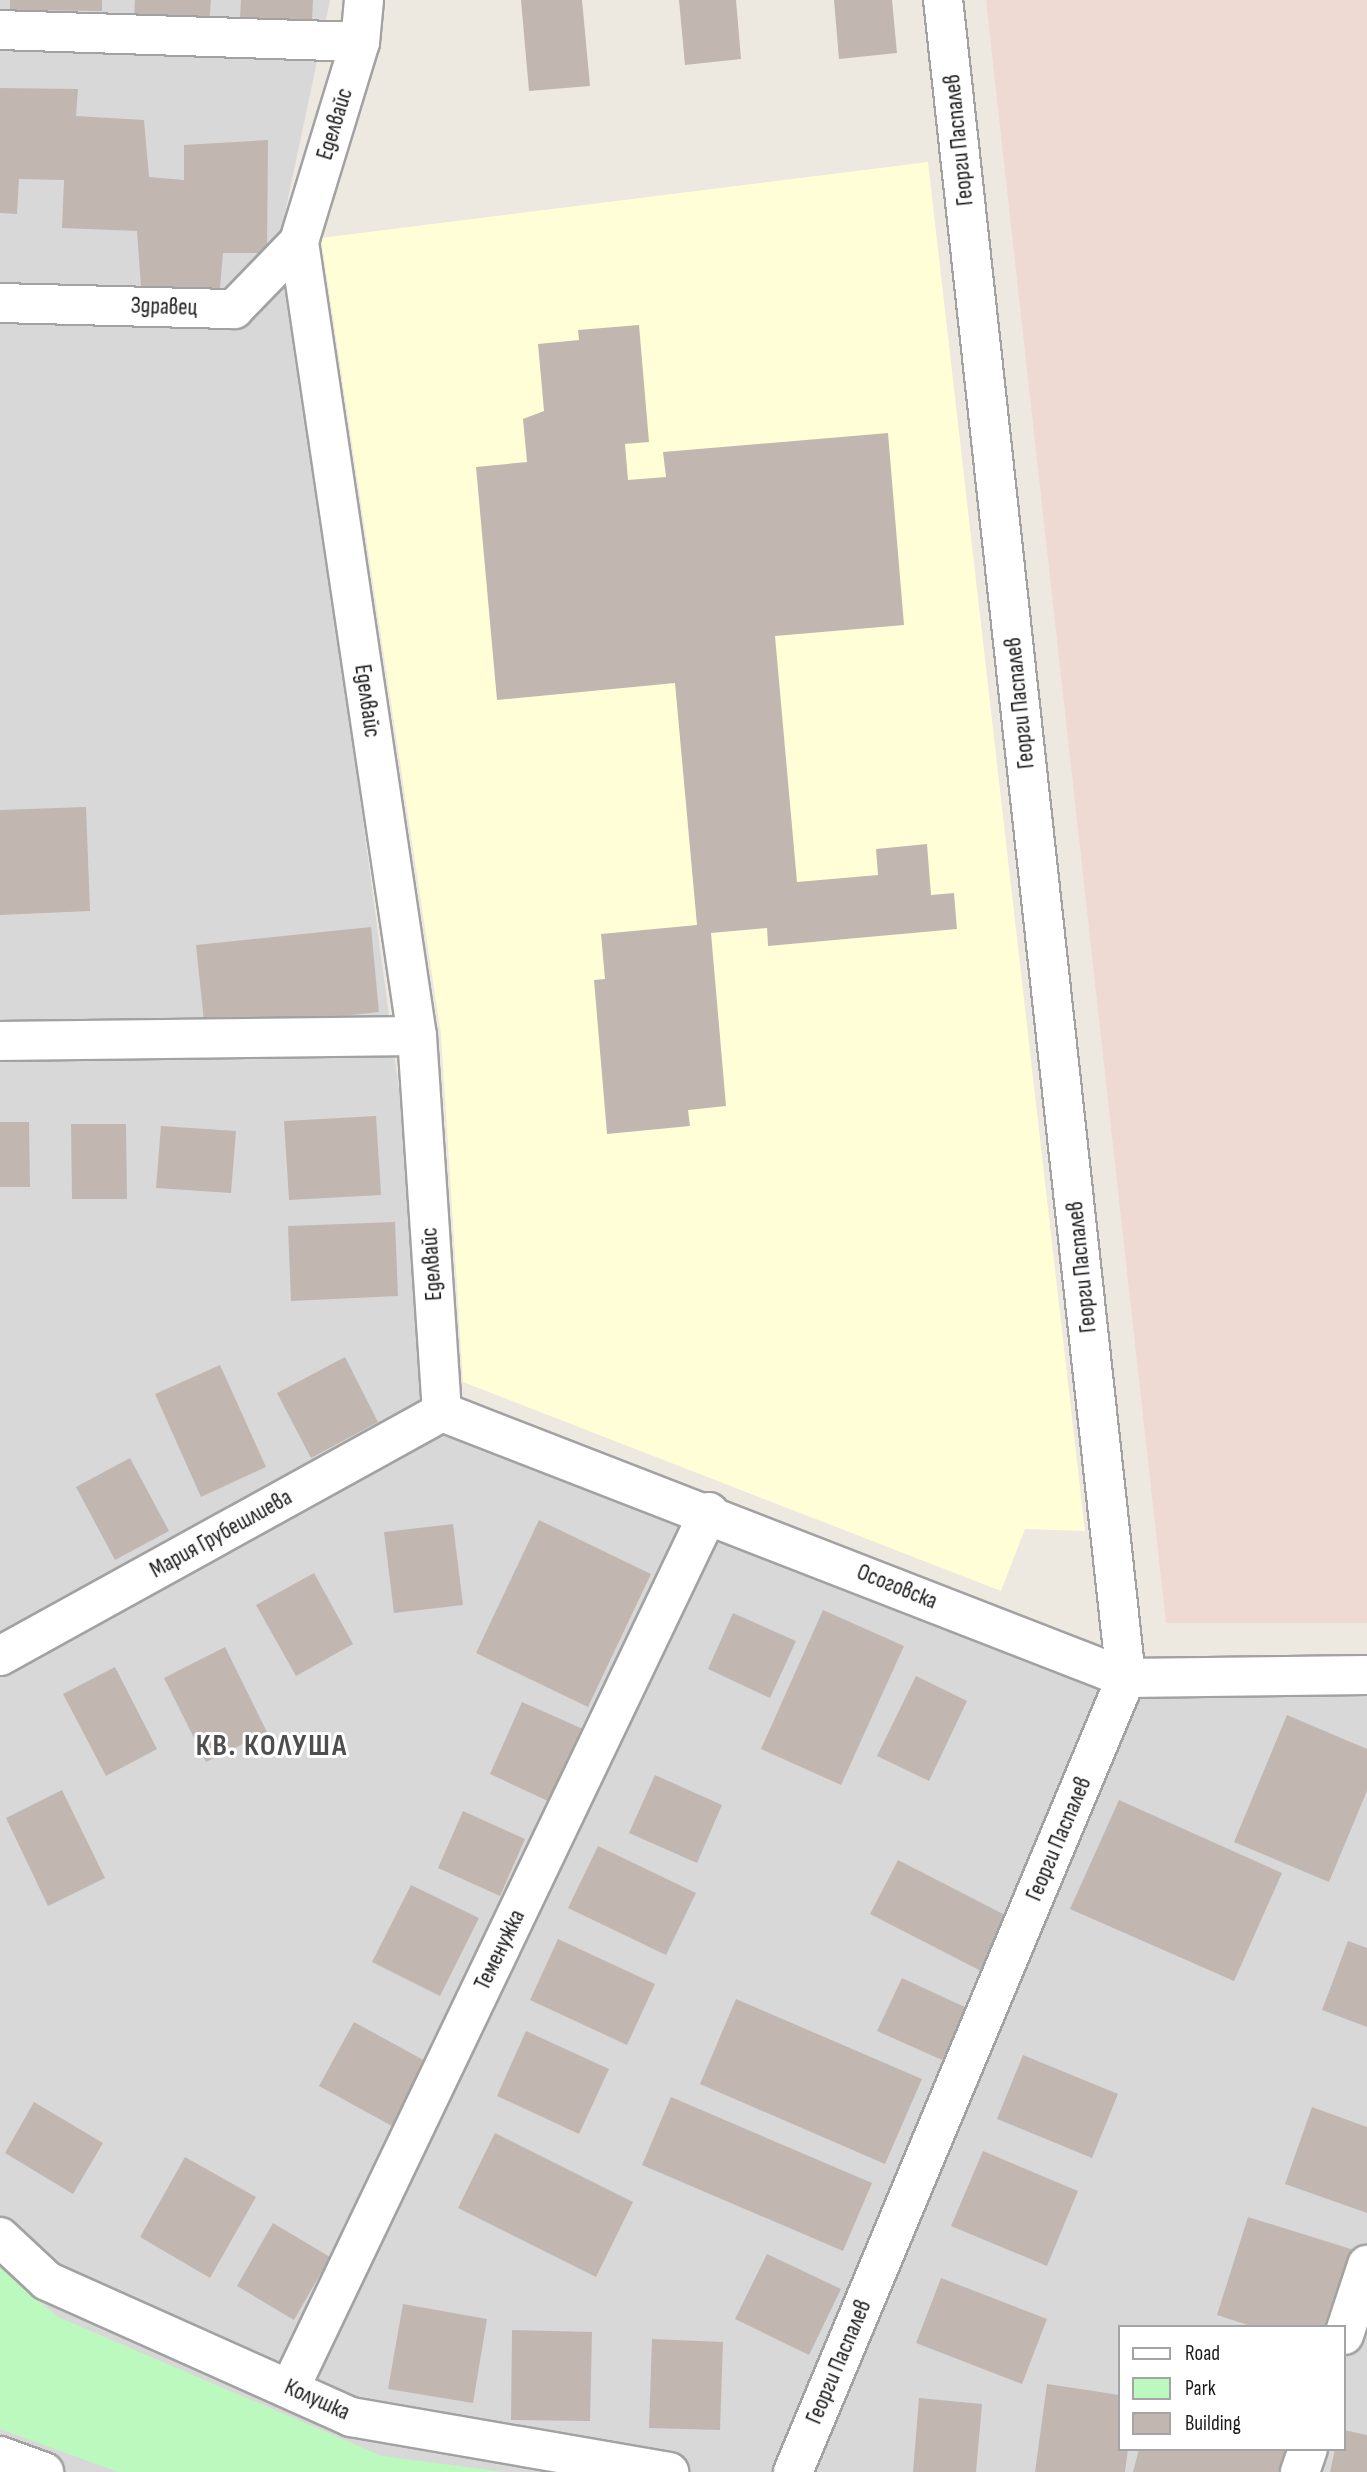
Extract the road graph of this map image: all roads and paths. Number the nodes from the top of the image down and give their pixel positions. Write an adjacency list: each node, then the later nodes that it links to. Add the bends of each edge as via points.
1 (364, 0): 4 (street, Еделвайс)
2 (943, 0): 13 (street, Георги Паспалев)
3 (0, 30): 4 (street)
4 (360, 42): 5 (street, Еделвайс)
5 (299, 242): 6 (street, Здравец, via 233,309); 7 (street, Еделвайс)
6 (0, 303)
7 (417, 1036): 8 (street); 9 (street, Еделвайс)
8 (0, 1041)
9 (442, 1412): 10 (street, Осоговска); 11 (street, Мария Грубешлиева)
10 (709, 1512): 13 (street, Осоговска); 17 (street, Теменужка)
11 (0, 1656)
12 (1367, 1675): 13 (street, Осоговска)
13 (1126, 1678): 22 (street, Георги Паспалев)
14 (0, 2237): 17 (street, Колушка, via 47,2281)
15 (1367, 2265): 16 (street)
16 (1346, 2329)
17 (290, 2388): 21 (street, Колушка, via 351,2417)
18 (1307, 2451): 23 (street)
19 (0, 2456): 20 (street)
20 (44, 2472)
21 (669, 2472)
22 (793, 2472)
23 (1300, 2472)

